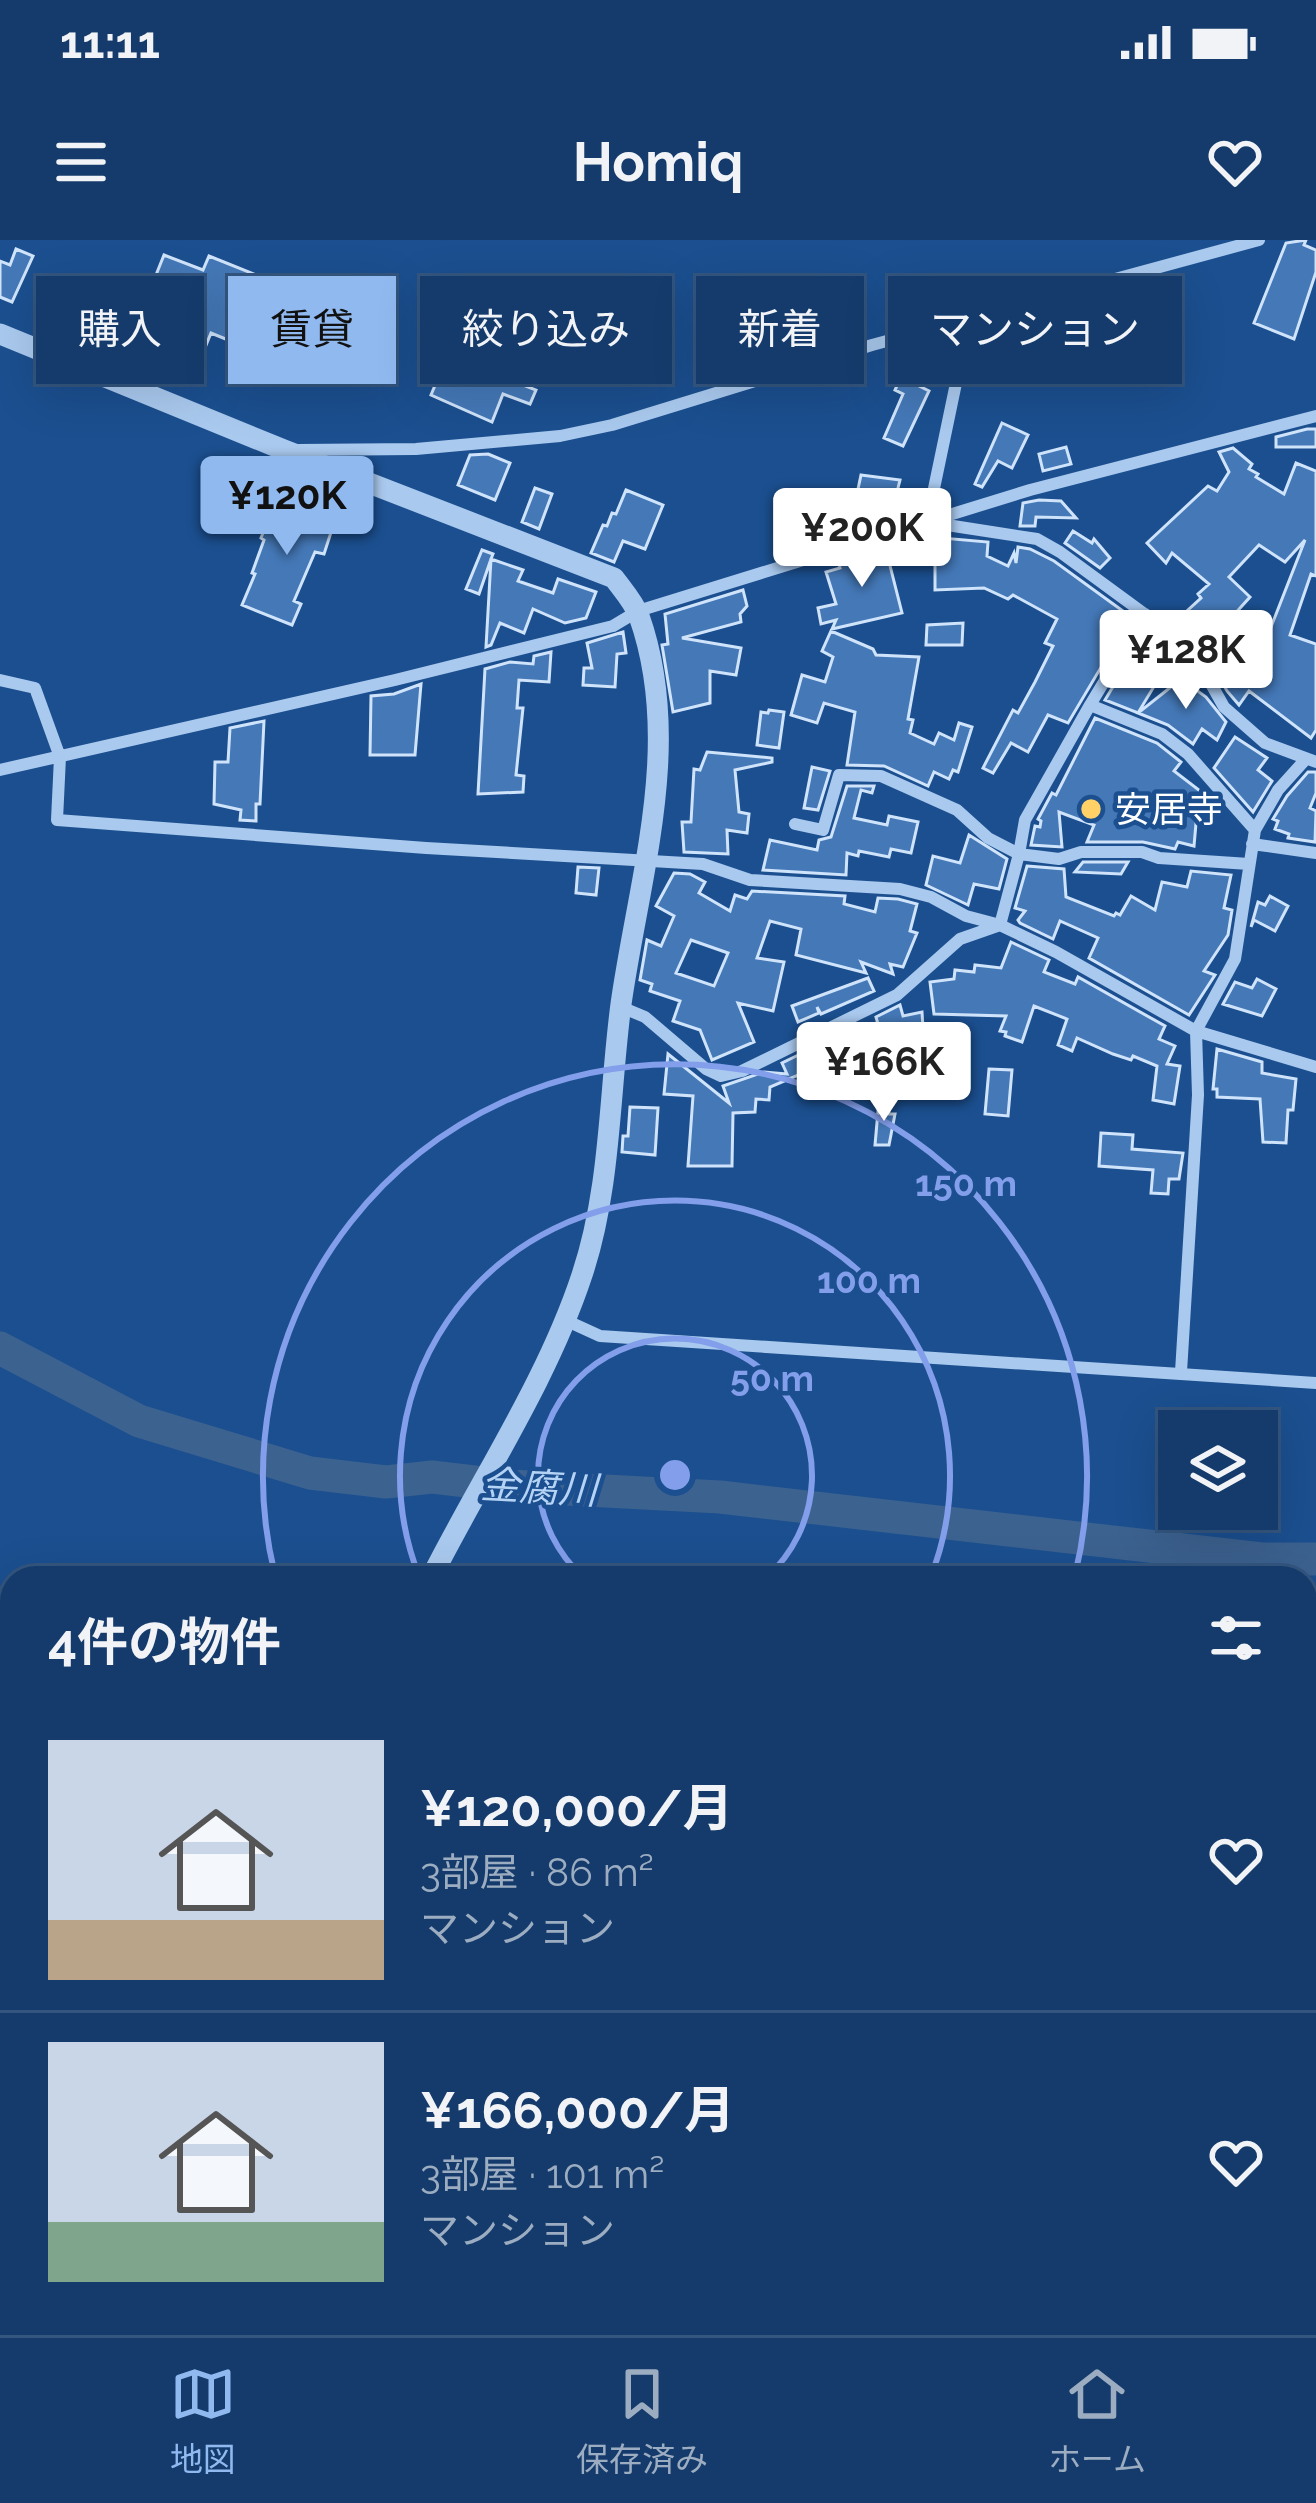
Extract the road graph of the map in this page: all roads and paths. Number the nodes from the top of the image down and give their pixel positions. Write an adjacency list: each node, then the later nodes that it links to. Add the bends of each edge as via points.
1 (1258, 240): 2 (street)
2 (1130, 276)
3 (0, 334): 7 (street)
4 (888, 341): 7 (street, via 560,436)
5 (956, 384): 8 (street)
6 (1316, 416): 8 (street)
7 (284, 451): 9 (street, via 614,578)
8 (927, 522): 9 (street); 10 (street, via 1036,539)
9 (638, 611): 13 (street, via 592,632); 20 (street, via 659,753)
10 (1145, 614): 12 (street); 14 (street, via 1191,648 1224,706 1265,743)
11 (0, 680): 13 (street, via 35,688)
12 (1090, 705): 17 (street, via 1162,734 1188,754); 19 (street, via 1024,820)
13 (60, 757): 15 (street); 20 (street, via 57,820)
14 (1310, 761): 17 (street, via 1278,790)
15 (0, 770)
16 (795, 824): 19 (street, via 824,830 839,775 880,776 957,810)
17 (1254, 837): 18 (street); 21 (street)
18 (1316, 853)
19 (1019, 854): 21 (street, via 1142,852); 22 (street)
20 (646, 861): 22 (street, via 703,864 750,880 900,889); 23 (street)
21 (1249, 864): 24 (street, via 1235,959)
22 (1000, 925): 23 (street, via 959,939 897,995 721,1076); 24 (street)
23 (621, 1007): 26 (street, via 606,1172)
24 (1196, 1031): 25 (street); 27 (street)
25 (1316, 1067)
26 (565, 1320): 27 (street, via 600,1336); 29 (street)
27 (1181, 1372): 28 (street)
28 (1316, 1383)
29 (437, 1566)

